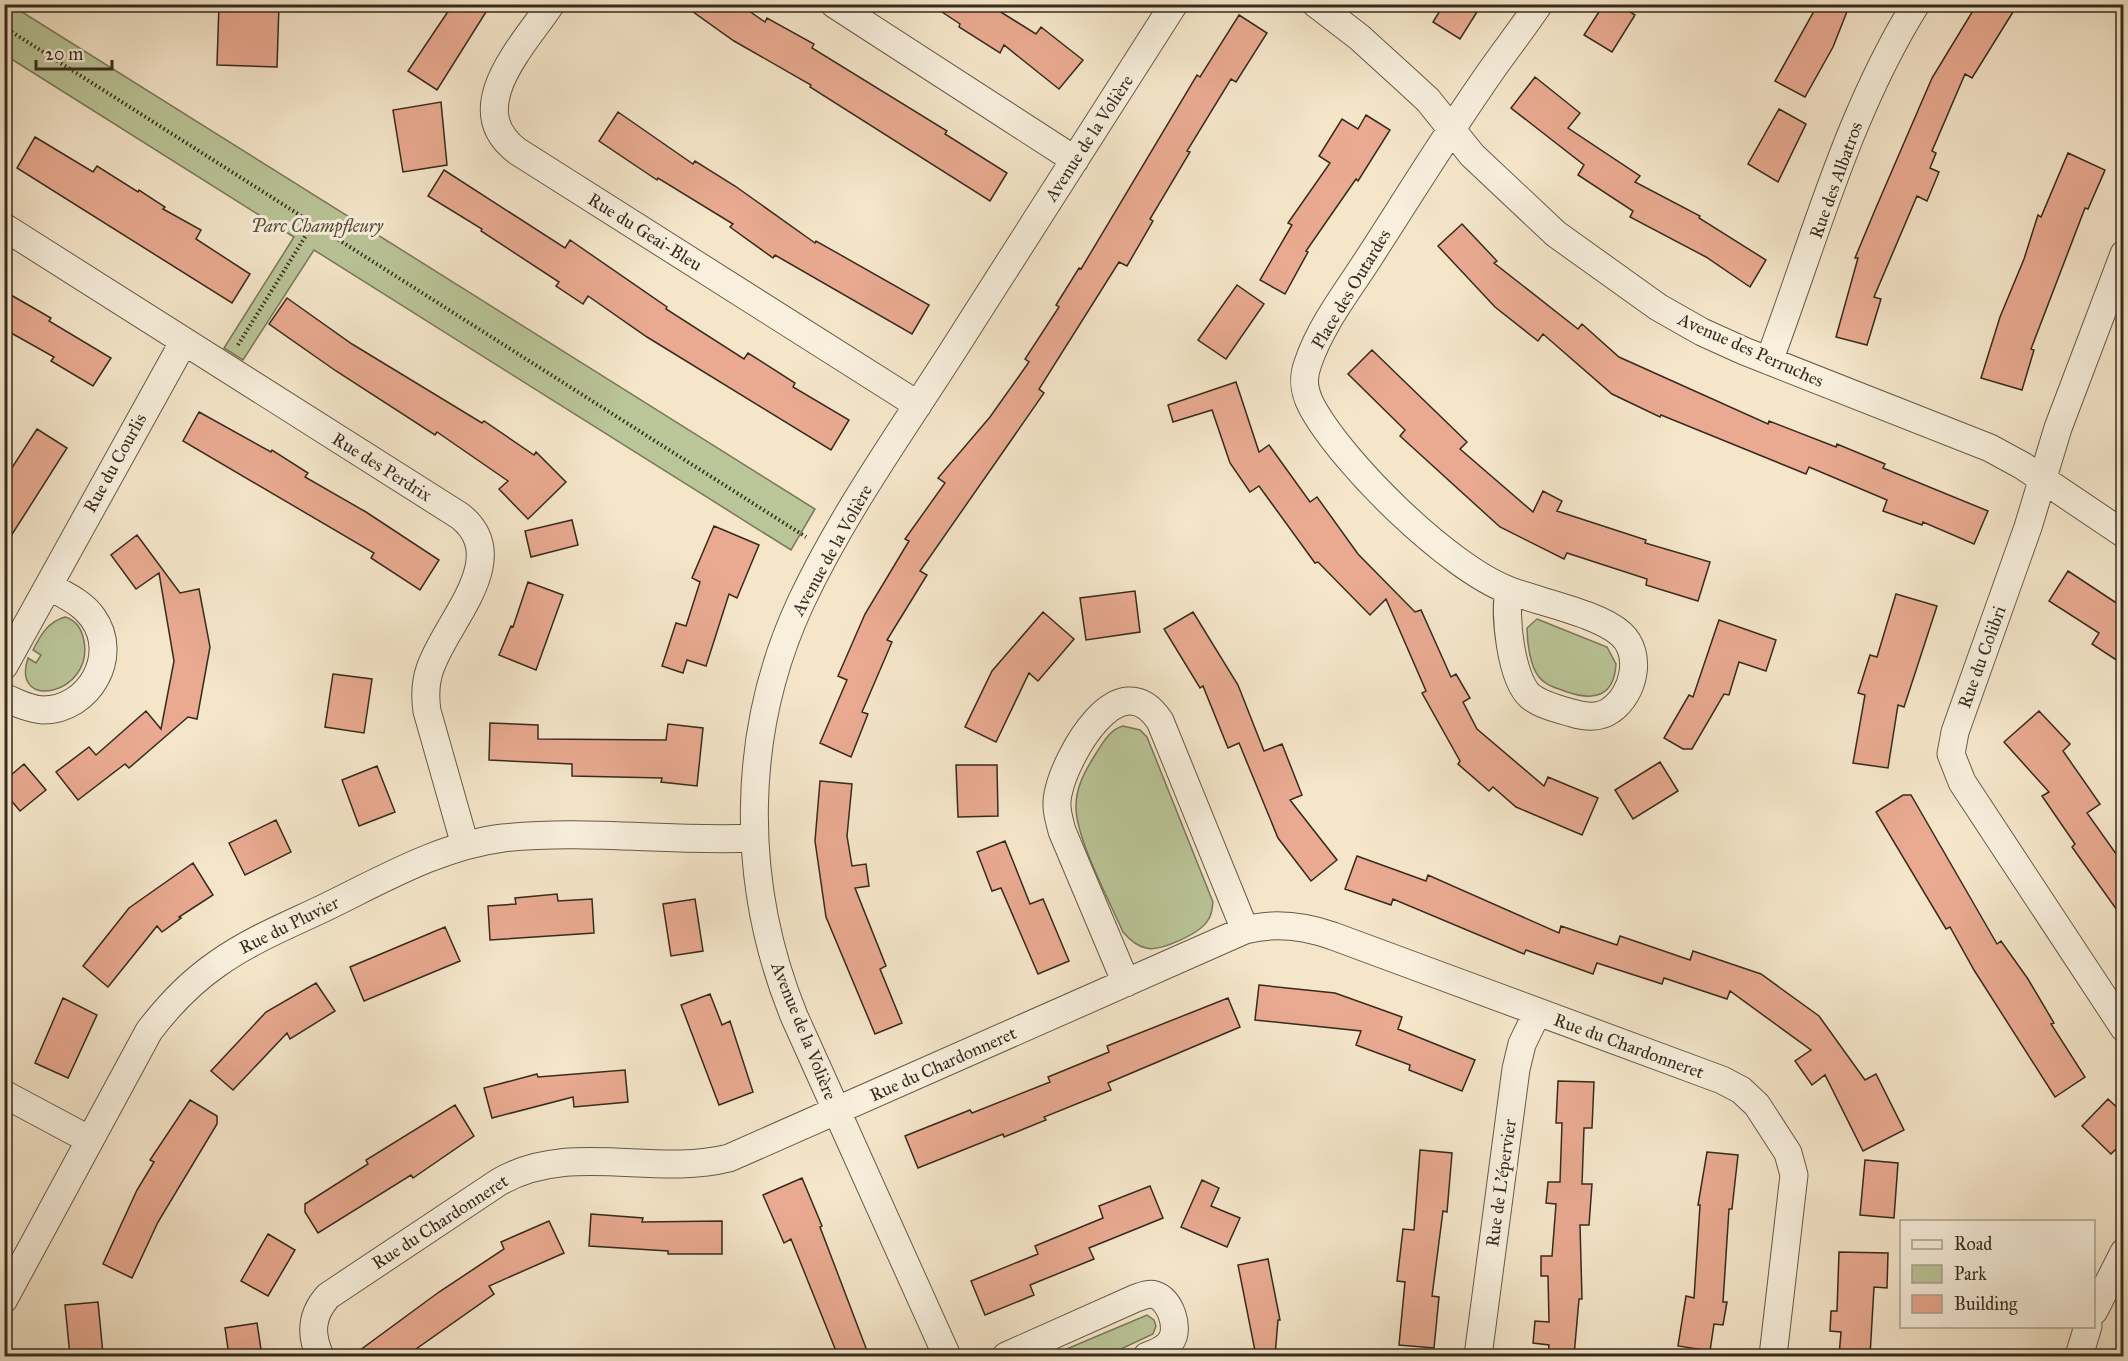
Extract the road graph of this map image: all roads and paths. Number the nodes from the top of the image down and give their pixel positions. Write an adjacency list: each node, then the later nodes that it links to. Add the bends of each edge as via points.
1 (551, 4): 16 (street, Rue du Geai-Bleu, via 498,86 494,119 505,141)
2 (834, 4): 9 (street)
3 (1174, 4): 9 (street, Avenue de la Volière)
4 (1316, 4): 8 (street, Avenue des Perruches, via 1428,100)
5 (1539, 4): 8 (street, Place des Outardes)
6 (1916, 4): 15 (street, Rue des Albatros, via 1886,53 1863,104)
7 (4, 27): 10 (path)
8 (1452, 129): 15 (street, Avenue des Perruches, via 1522,203 1594,264 1685,323); 21 (street, Place des Outardes, via 1325,328 1308,362 1305,389 1313,409 1350,457 1409,520 1444,550)
9 (1075, 160): 16 (street, Avenue de la Volière)
10 (313, 224): 14 (path); 18 (path)
11 (4, 227): 13 (street, Rue des Perdrix)
12 (2124, 255): 17 (street, Rue du Colibri, via 2058,428)
13 (184, 341): 20 (street, Rue du Courlis); 25 (street, Rue des Perdrix, via 459,516 476,532 481,547 479,570 430,667 426,689 426,711)
14 (233, 352)
15 (1769, 361): 17 (street, Avenue des Perruches, via 1975,441)
16 (918, 405): 24 (street, Avenue de la Volière, via 834,541 786,639 759,741)
17 (2043, 479): 19 (street, Avenue des Perruches); 29 (street, Rue du Colibri, via 1955,732 1952,754 1962,782)
18 (802, 534)
19 (2124, 534)
20 (48, 586): 22 (street, Rue du Courlis); 23 (street, via 81,605 94,619 103,645 99,672 85,693 63,707 36,709)
21 (1509, 591): 21 (street, Place des Outardes, via 1510,641 1519,680 1529,695 1555,709 1578,715 1596,716 1610,711 1624,697 1633,676 1633,658 1622,635 1604,624)
22 (4, 666)
23 (4, 697)
24 (754, 838): 25 (street, Rue du Pluvier, via 552,835); 31 (street, Avenue de la Volière, via 763,910 778,973)
25 (465, 845): 32 (street, Rue du Pluvier, via 256,940 214,965 177,998 149,1031)
26 (1245, 930): 27 (street, Rue du Chardonneret); 27 (street, via 1160,722 1142,705 1127,701 1110,706 1097,718 1068,763 1057,808 1062,831); 28 (street, Rue du Chardonneret, via 1278,925 1318,931)
27 (1126, 983): 31 (street, Rue du Chardonneret)
28 (1536, 1013): 41 (street, Rue de L'épervier, via 1518,1056); 42 (street, Rue du Chardonneret, via 1722,1080 1749,1096 1764,1114 1788,1153 1794,1176)
29 (2124, 1028)
30 (4, 1094): 32 (street)
31 (836, 1111): 37 (street, Rue du Chardonneret, via 716,1161 558,1161 521,1170 328,1296 313,1326); 38 (street, Avenue de la Volière)
32 (90, 1140): 34 (street, Rue du Pluvier)
33 (2124, 1252): 35 (street)
34 (4, 1299)
35 (2095, 1309)
36 (2087, 1328): 43 (street)
37 (320, 1356)
38 (947, 1356)
39 (1006, 1356): 40 (street, via 1151,1294 1166,1304 1175,1331 1170,1344)
40 (1147, 1356)
41 (1478, 1356)
42 (1773, 1356)
43 (2079, 1356)

